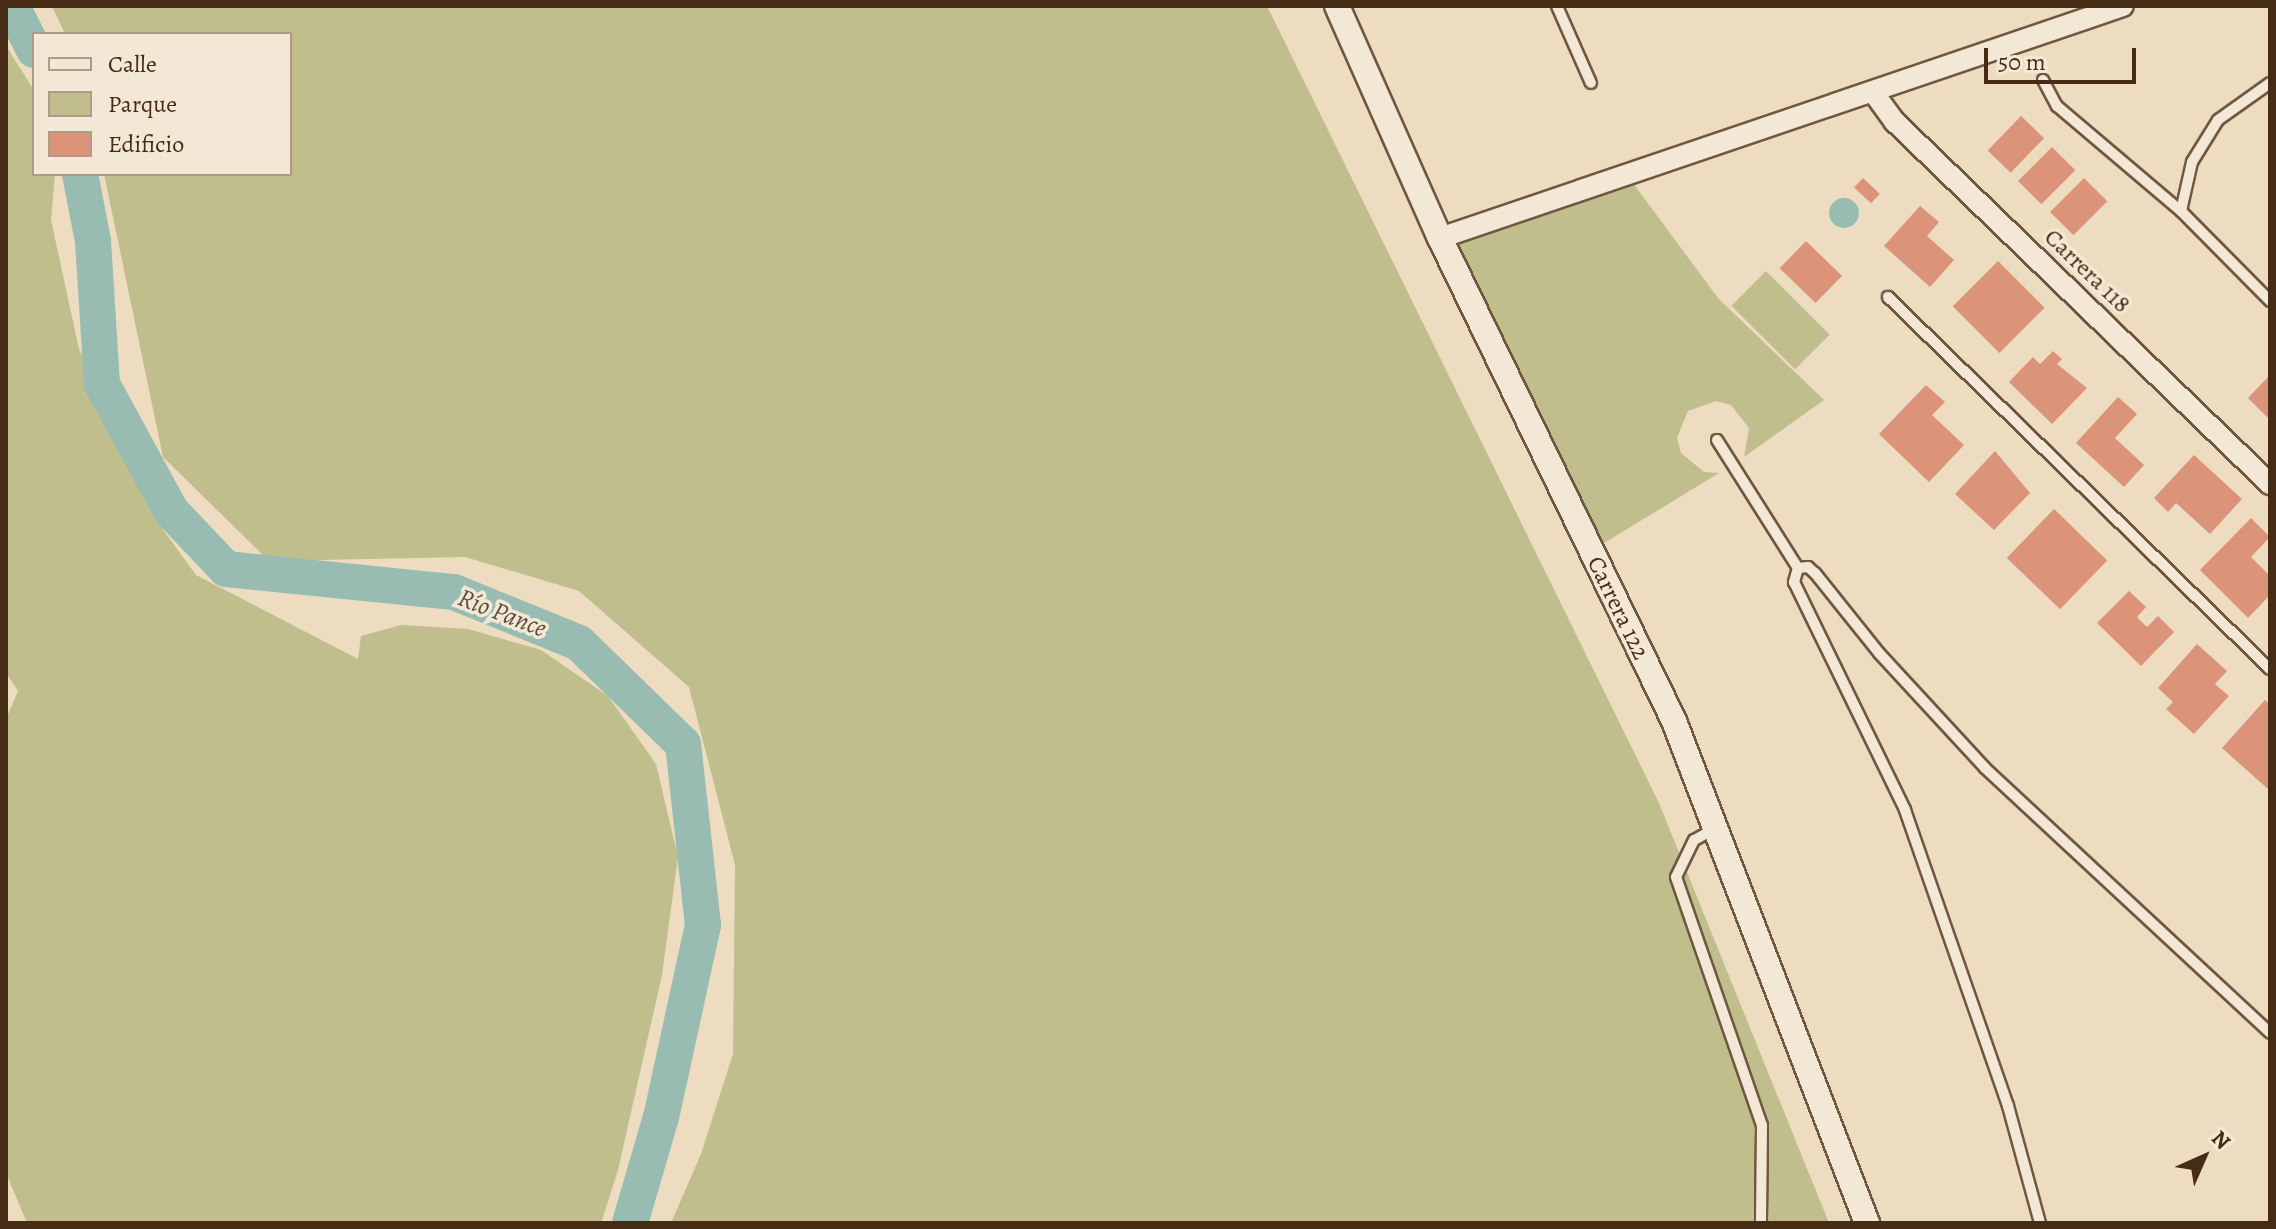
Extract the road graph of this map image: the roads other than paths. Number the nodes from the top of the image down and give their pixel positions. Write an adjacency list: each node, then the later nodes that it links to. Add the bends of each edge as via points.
1 (1337, 6): 9 (street, Carrera 122)
2 (1557, 6): 5 (lane)
3 (2123, 6): 7 (street)
4 (2043, 80): 8 (lane, via 2057,106)
5 (1591, 83)
6 (2270, 83): 8 (lane, via 2218,120 2192,162)
7 (1873, 92): 9 (street); 13 (street, Carrera 118, via 1894,121)
8 (2181, 211): 11 (lane)
9 (1440, 238): 16 (street, Carrera 122, via 1674,721)
10 (1888, 297): 15 (lane)
11 (2270, 301)
12 (1717, 440): 14 (lane)
13 (2270, 484)
14 (1798, 568): 17 (lane, via 1815,573 1879,653 1985,768); 20 (lane, via 1794,582 1905,810 2008,1106)
15 (2270, 669)
16 (1718, 827): 18 (lane, via 1694,840 1676,877 1762,1125); 19 (street, Carrera 122)
17 (2270, 1033)
18 (1761, 1223)
19 (1867, 1223)
20 (2040, 1223)

